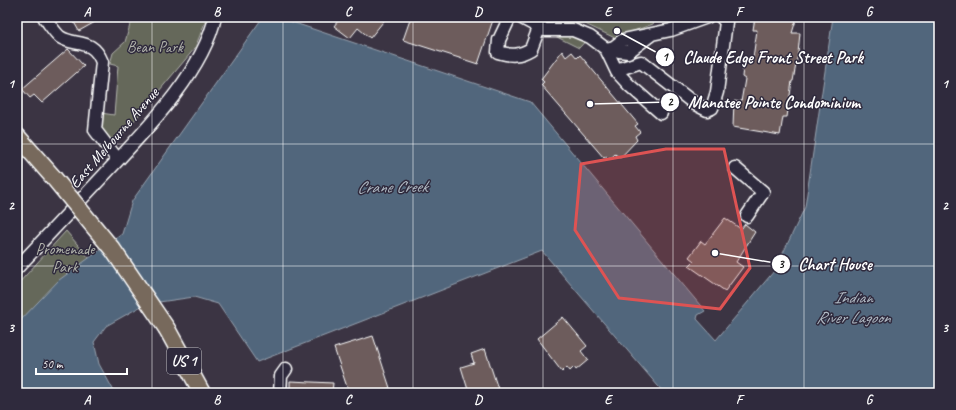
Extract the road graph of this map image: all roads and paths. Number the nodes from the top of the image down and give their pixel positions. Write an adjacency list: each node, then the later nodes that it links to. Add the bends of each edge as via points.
1 (44, 17): 12 (street, via 60,36 86,45 99,55 102,62 95,130)
2 (215, 17): 12 (street, East Melbourne Avenue, via 211,34 198,62 147,128)
3 (510, 17): 7 (street, via 499,40 498,52 510,56 531,49)
4 (520, 17): 7 (street)
5 (707, 17): 8 (street, via 623,40)
6 (724, 19): 9 (street, via 717,92 712,108 707,110 696,104 641,62)
7 (539, 28): 8 (street, via 573,30)
8 (610, 48): 9 (street)
9 (616, 70): 10 (street, via 629,85)
10 (662, 113)
11 (17, 136): 17 (main road, US 1, bridge, via 113,250 167,329)
12 (118, 160): 15 (street, East Melbourne Avenue)
13 (735, 168): 14 (street, via 763,192)
14 (747, 216)
15 (17, 268)
16 (286, 369): 18 (street, via 281,376)
17 (202, 393)
18 (280, 393)

